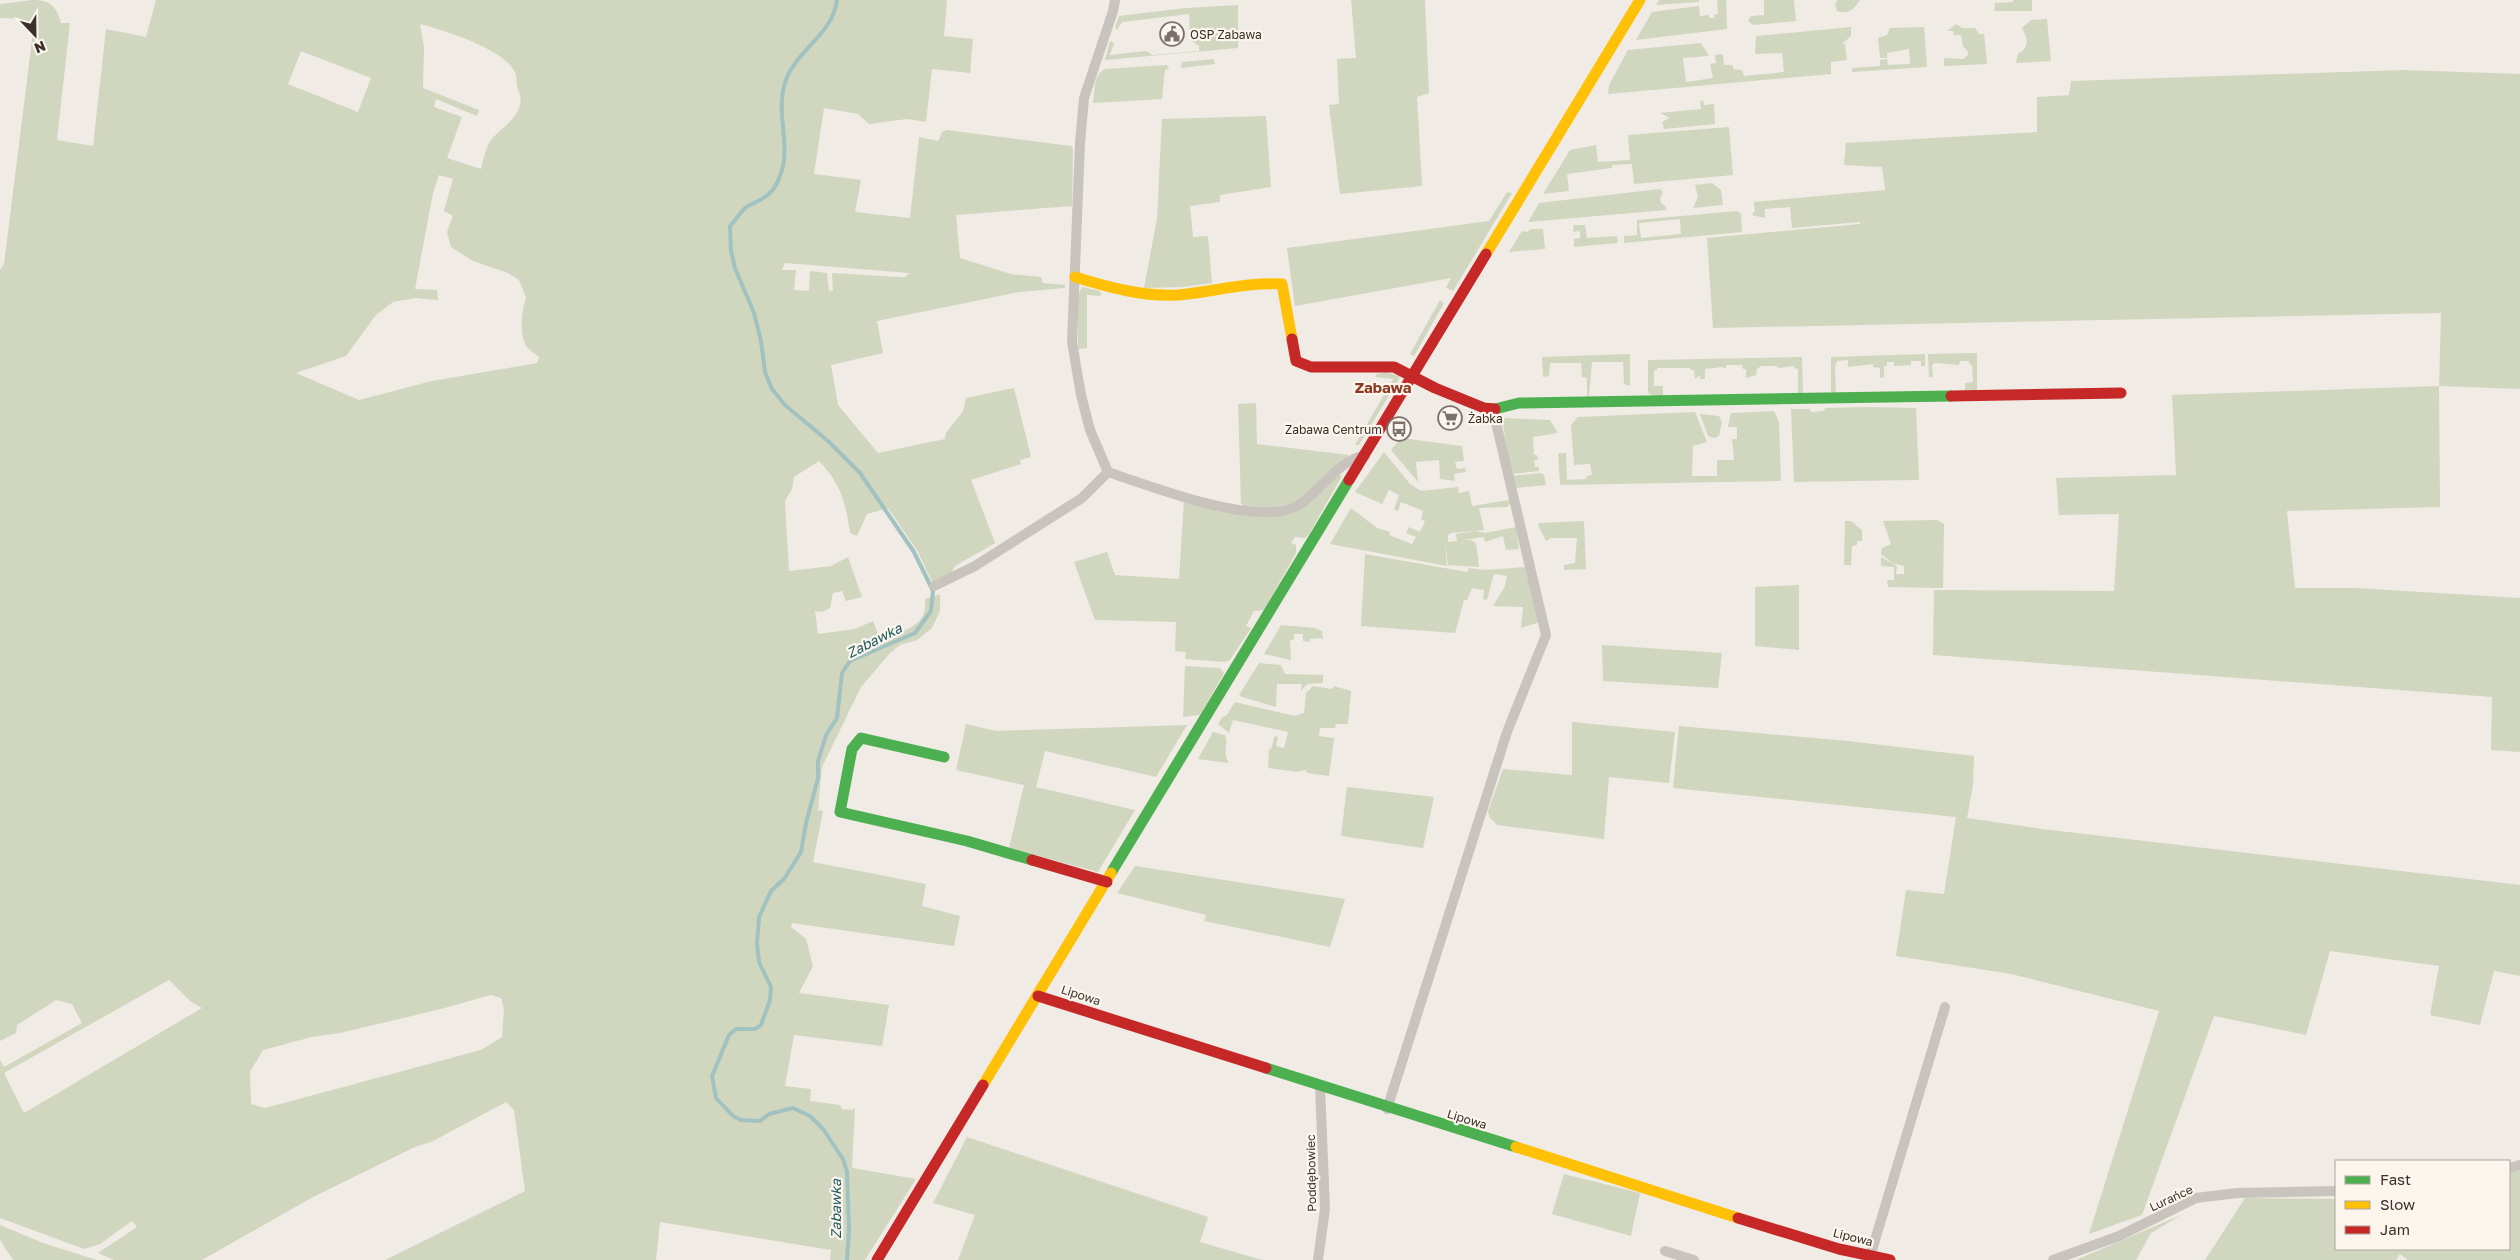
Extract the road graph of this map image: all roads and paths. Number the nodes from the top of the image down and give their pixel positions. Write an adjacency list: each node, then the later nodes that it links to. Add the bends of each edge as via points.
1 (1115, 0): 3 (street, via 1084,98)
2 (1640, 0): 4 (street)
3 (1075, 278): 4 (street, via 1163,295 1263,281 1282,284 1296,361 1311,367 1394,367); 8 (street, via 1072,342 1081,395 1090,430)
4 (1414, 376): 6 (street, via 1435,388); 7 (street)
5 (2121, 393): 6 (street, via 1519,403)
6 (1493, 410): 15 (street, via 1546,635 1507,732)
7 (1365, 456): 8 (street, via 1356,457 1298,506 1284,510 1246,511 1193,501); 11 (street)
8 (1108, 472): 9 (street, via 1082,498 975,566)
9 (934, 586)
10 (944, 757): 11 (street, via 861,738 852,749 840,812 967,841)
11 (1107, 882): 12 (street)
12 (1038, 996): 14 (street, Lipowa); 19 (street)
13 (1945, 1007): 18 (street)
14 (1320, 1086): 15 (street, Lipowa); 20 (street, Poddębowiec, via 1325,1209)
15 (1387, 1108): 18 (street, Lipowa)
16 (2335, 1191): 23 (street, Lurańce, via 2237,1193 2196,1198 2119,1236)
17 (1665, 1250): 21 (street)
18 (1869, 1258): 22 (street, Lipowa)
19 (877, 1260)
20 (1318, 1260)
21 (1694, 1260)
22 (1890, 1260)
23 (2053, 1260)

